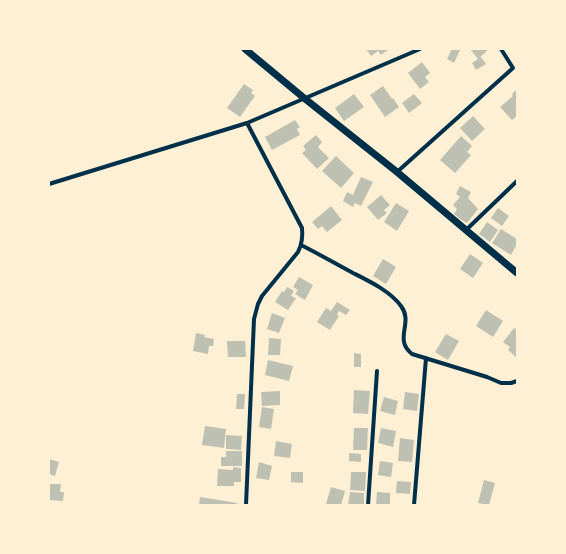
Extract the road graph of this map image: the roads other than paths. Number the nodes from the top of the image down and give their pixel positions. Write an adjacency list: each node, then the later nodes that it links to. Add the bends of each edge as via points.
1 (245, 49): 5 (street)
2 (420, 49): 5 (street)
3 (501, 49): 4 (street)
4 (515, 68): 7 (street)
5 (304, 98): 6 (street); 7 (street)
6 (247, 123): 9 (street); 11 (street, via 302,228)
7 (397, 172): 10 (street)
8 (517, 181): 10 (street)
9 (49, 184)
10 (466, 230): 12 (street)
11 (301, 245): 13 (street, via 371,283 397,301 406,316 403,337 405,347 412,354); 16 (street, via 262,296 254,319)
12 (517, 273)
13 (426, 358): 15 (street, via 501,383 512,384); 18 (street)
14 (377, 371): 17 (street)
15 (517, 381)
16 (246, 505)
17 (368, 505)
18 (414, 505)

